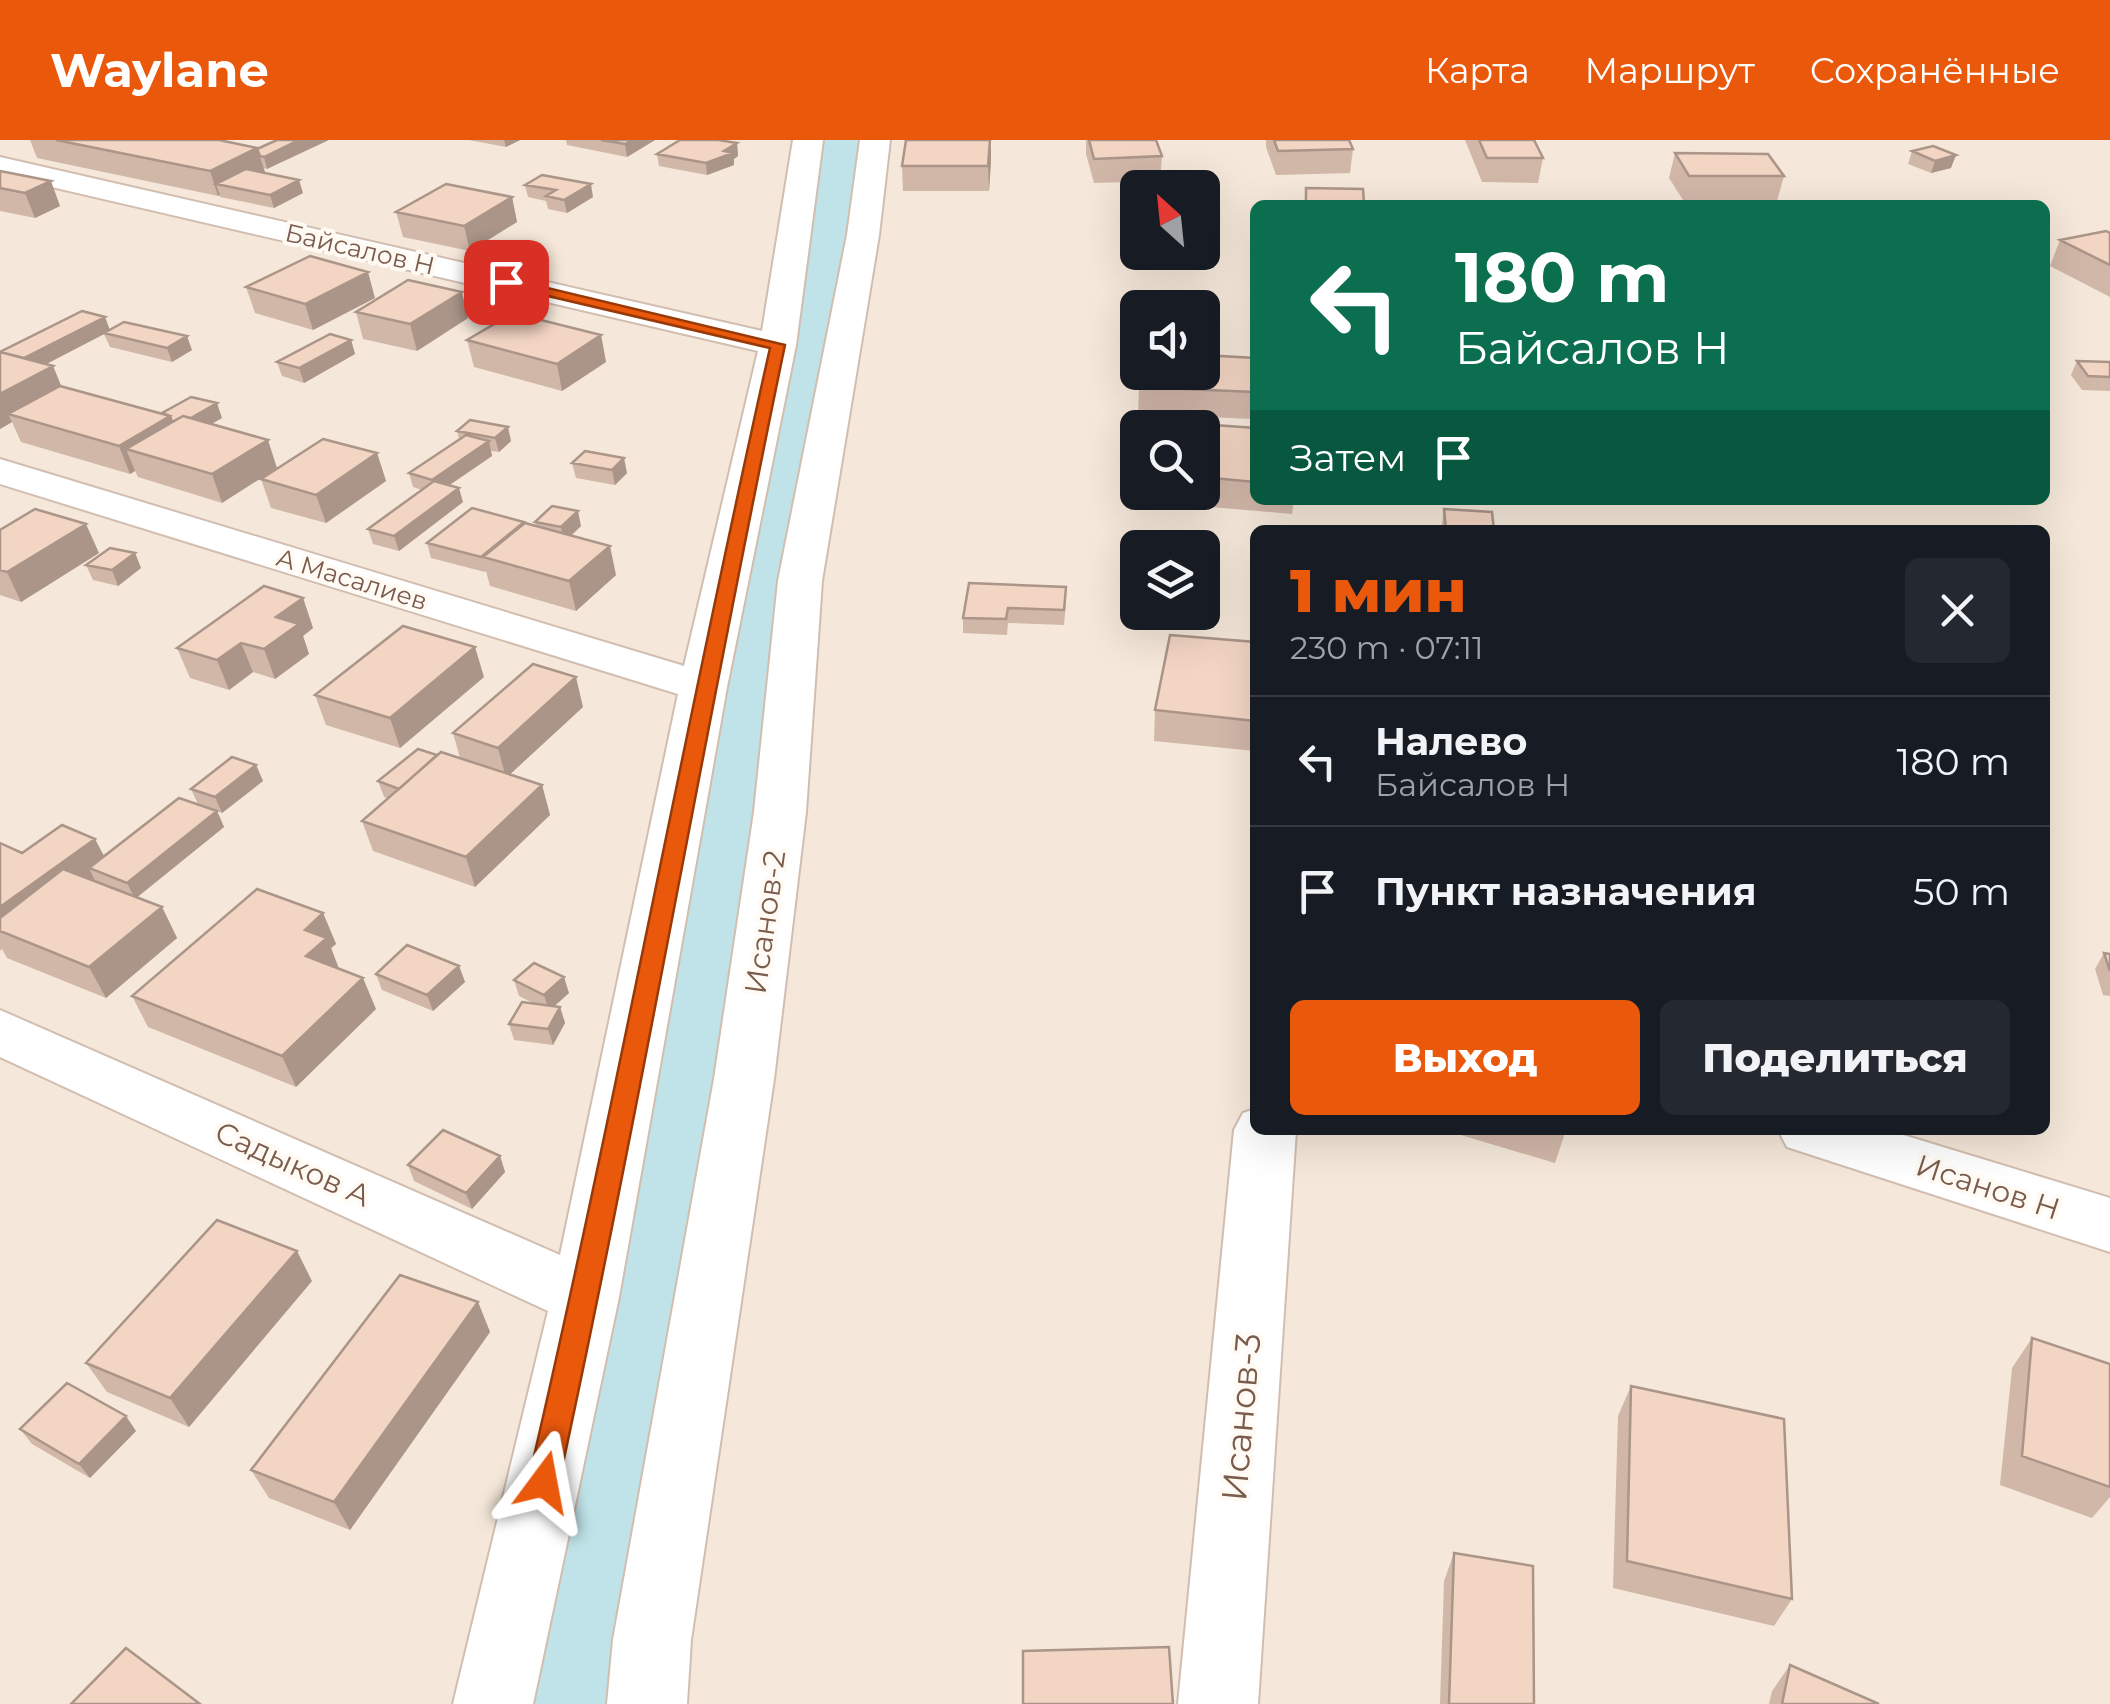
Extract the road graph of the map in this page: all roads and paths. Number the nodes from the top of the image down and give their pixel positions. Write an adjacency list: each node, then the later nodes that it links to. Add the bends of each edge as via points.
1 (874, 140): 13 (street, Исанов-2, via 800,581 780,812 749,1041)
2 (799, 143): 4 (street)
3 (0, 166): 4 (street, Байсалов Н)
4 (778, 345): 6 (street)
5 (0, 471): 6 (street, А Масалиев)
6 (704, 688): 11 (street)
7 (0, 1032): 11 (street, Садыков А)
8 (1265, 1135): 14 (street, Исанов-3)
9 (1825, 1135): 10 (street, Исанов Н)
10 (2110, 1225)
11 (585, 1296): 12 (street)
12 (493, 1704)
13 (647, 1704)
14 (1218, 1704)

